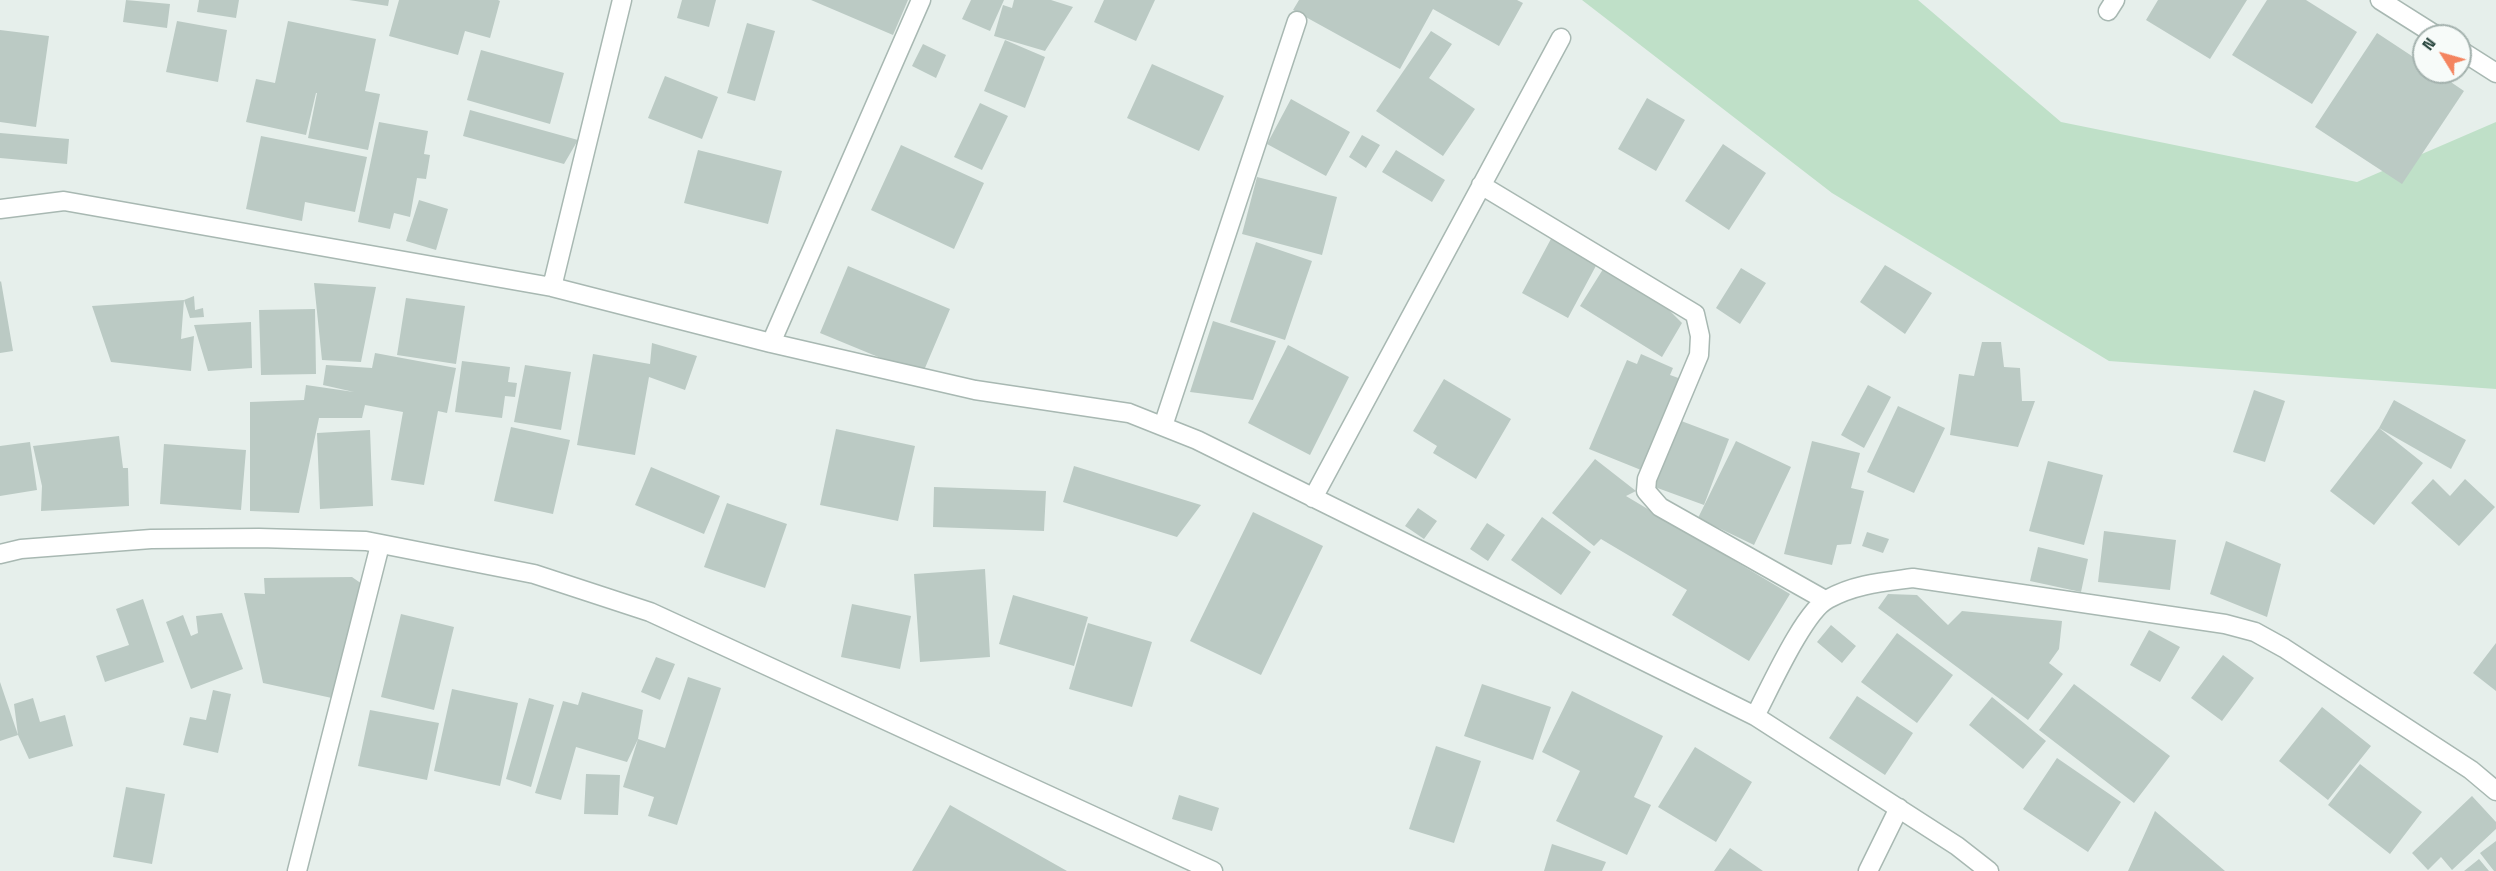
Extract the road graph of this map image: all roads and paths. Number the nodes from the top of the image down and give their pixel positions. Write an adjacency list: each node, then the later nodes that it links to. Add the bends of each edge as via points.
1 (622, 0): 11 (street)
2 (921, 0): 12 (street)
3 (2380, 0): 5 (street)
4 (1297, 21): 13 (street)
5 (2419, 24)
6 (1561, 38): 9 (street)
7 (2472, 58): 8 (street)
8 (2496, 73)
9 (1481, 185): 14 (street); 17 (street, via 1695,314 1699,355 1647,479 1646,491 1660,507)
10 (0, 209): 11 (street, via 64,201)
11 (552, 287): 12 (street)
12 (771, 343): 13 (street, via 975,390 1129,413)
13 (1163, 426): 14 (street)
14 (1313, 498): 18 (street)
15 (380, 544): 16 (street, via 259,538 152,539); 21 (street, via 534,574 650,612); 22 (street)
16 (0, 554)
17 (1825, 600): 18 (street, via 1802,627); 19 (street, via 1861,584 1913,578 2225,624 2255,632 2471,770)
18 (1755, 716): 20 (street)
19 (2496, 791)
20 (1899, 808): 24 (street); 25 (street)
21 (1183, 865): 23 (street)
22 (297, 871)
23 (1213, 871)
24 (1868, 871)
25 (1989, 871)

